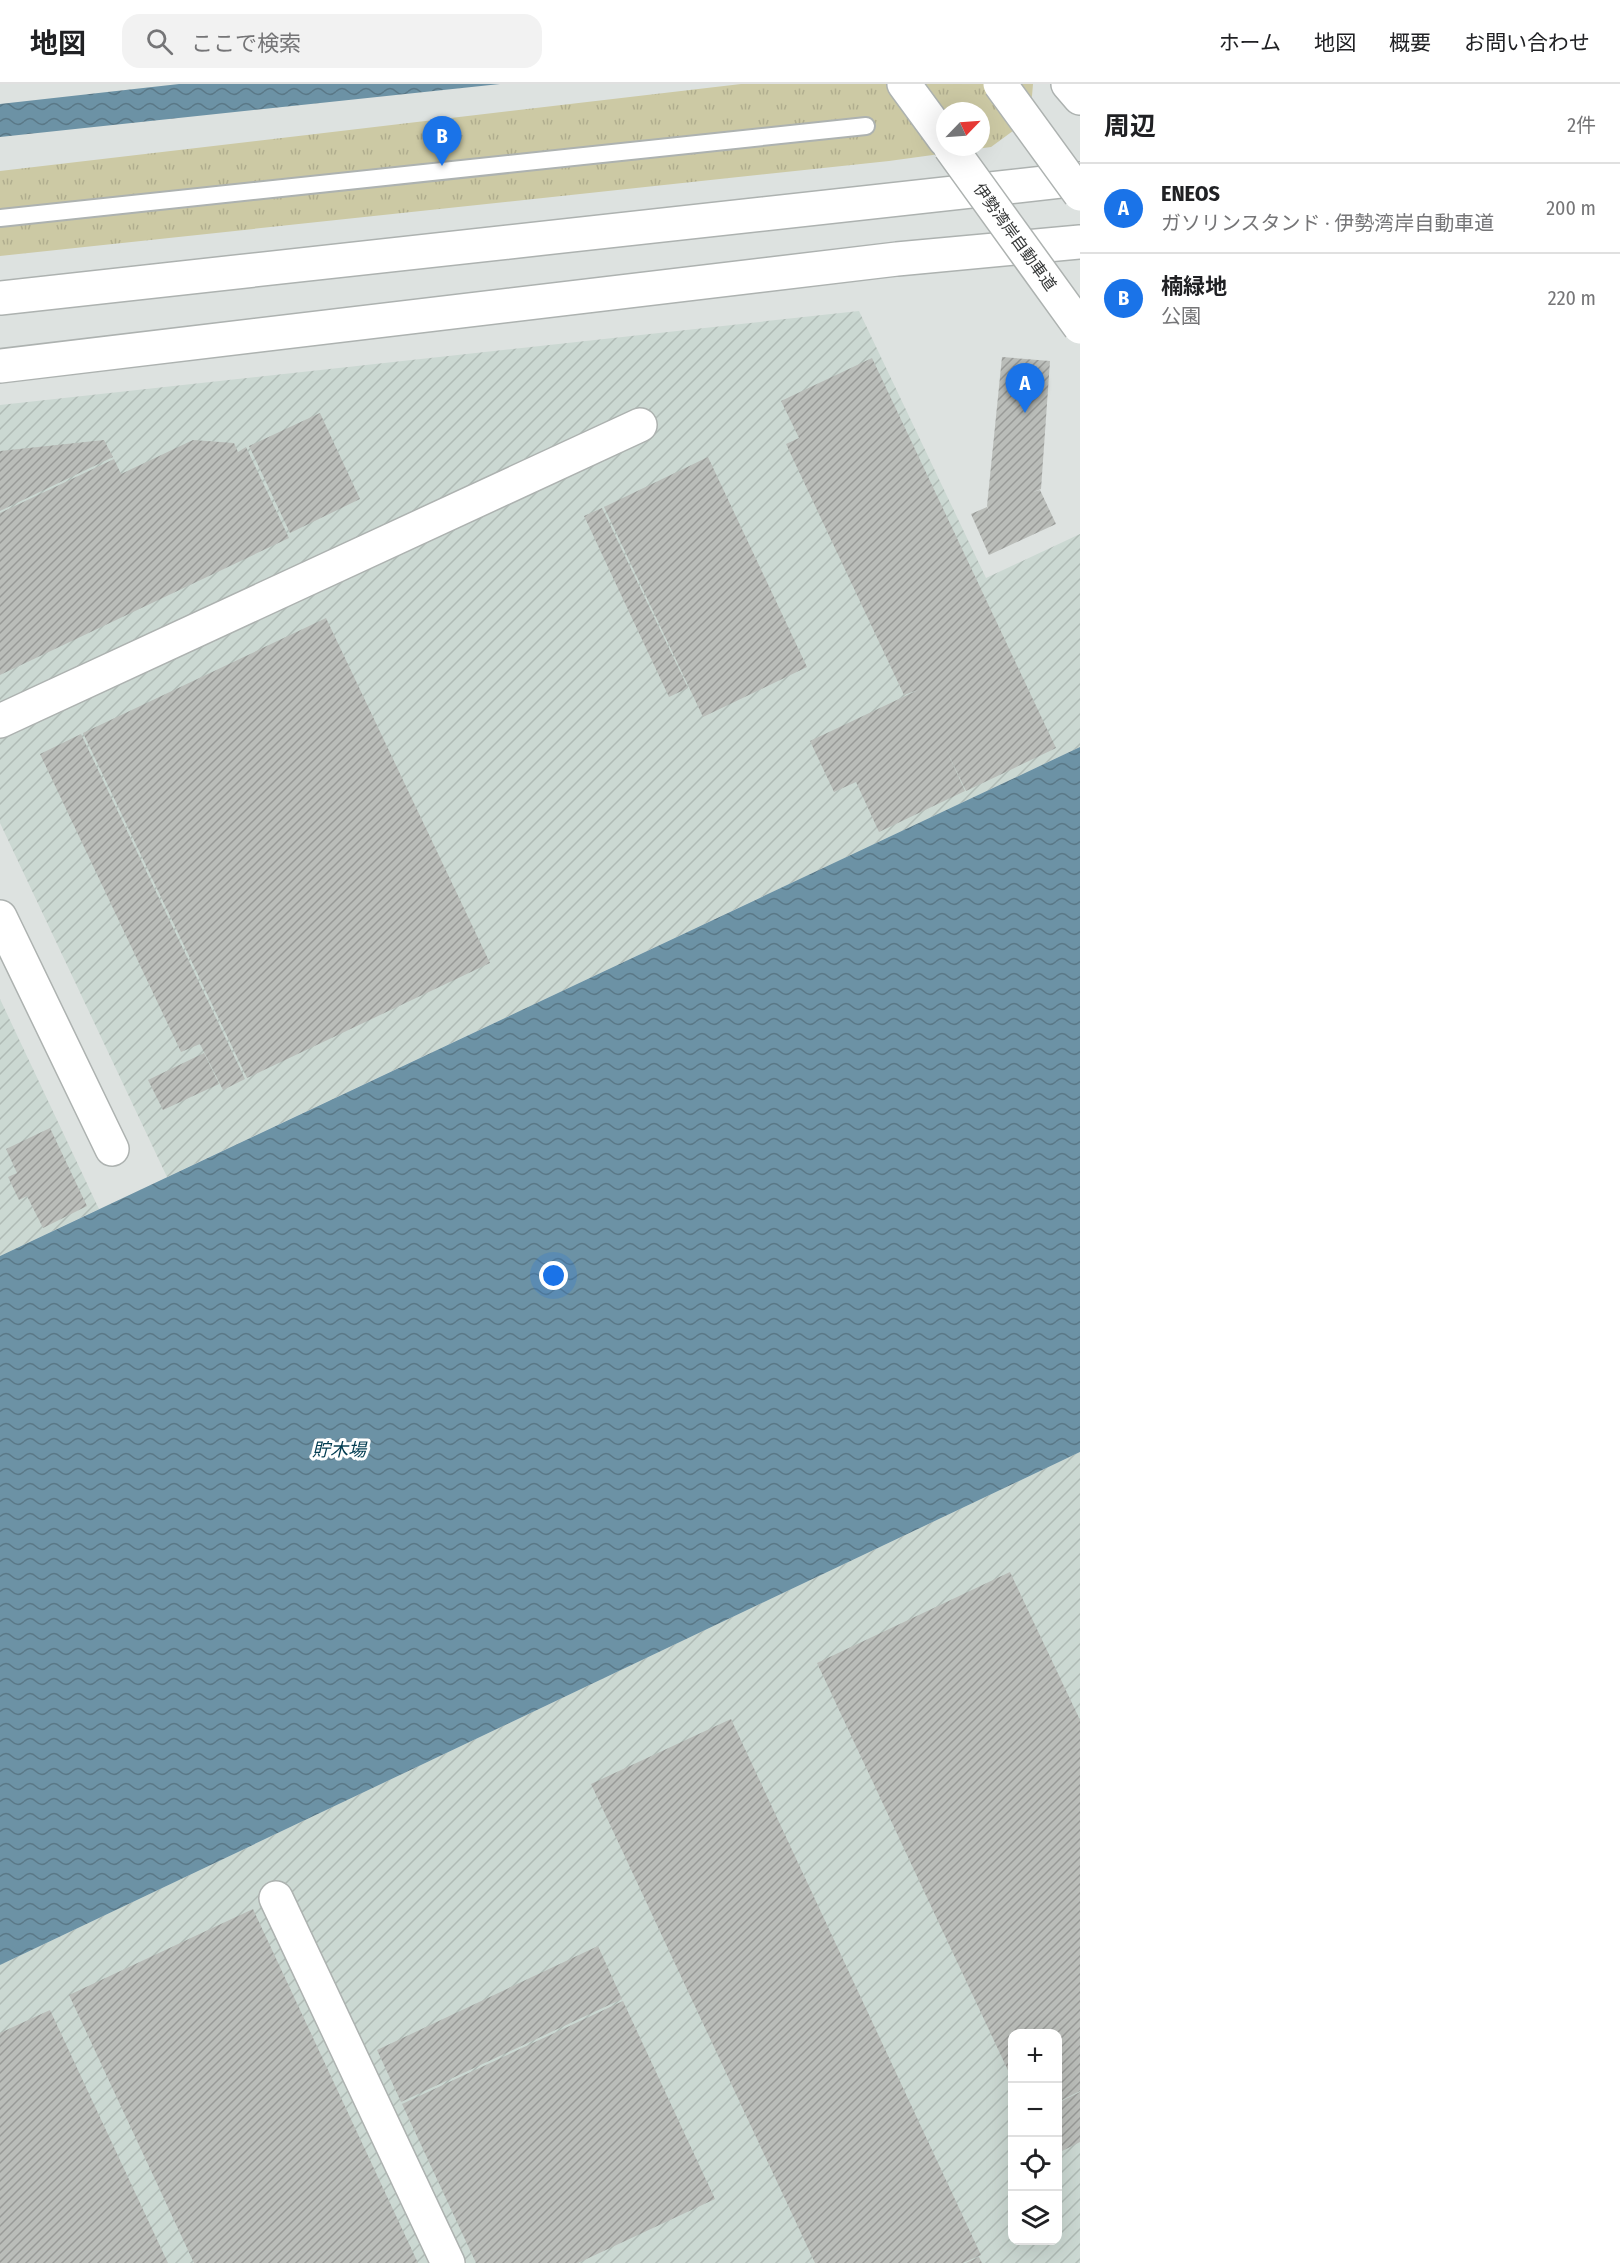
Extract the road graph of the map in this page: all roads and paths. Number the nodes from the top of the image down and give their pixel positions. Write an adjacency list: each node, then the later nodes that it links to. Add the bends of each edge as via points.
1 (904, 84): 4 (main road)
2 (1000, 84): 7 (main road, bridge)
3 (866, 126): 8 (lane)
4 (936, 128)
5 (956, 156): 11 (main road, 伊勢湾岸自動車道, bridge)
6 (1080, 179): 10 (main road)
7 (1080, 194)
8 (0, 218)
9 (1080, 242): 12 (main road, via 897,259)
10 (0, 298)
11 (1080, 327)
12 (0, 366)
13 (640, 425): 14 (main road)
14 (0, 721)
15 (0, 916): 16 (main road)
16 (112, 1149)
17 (276, 1898): 18 (main road)
18 (448, 2263)

